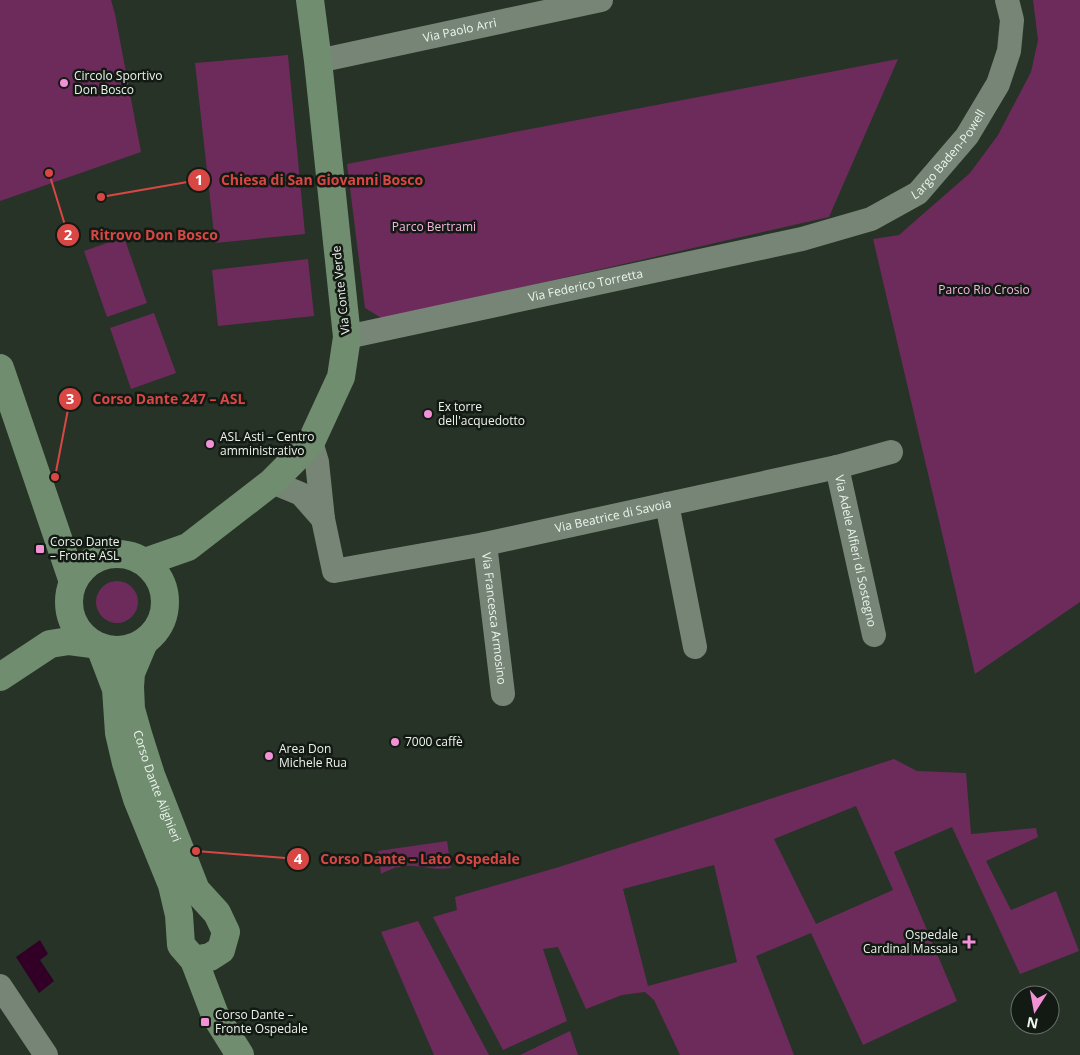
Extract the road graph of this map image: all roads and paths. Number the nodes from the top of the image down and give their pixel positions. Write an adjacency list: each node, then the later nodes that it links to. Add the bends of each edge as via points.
1 (310, 0): 4 (street, Via Conte Verde)
2 (601, 0): 4 (street, Via Paolo Arri)
3 (1010, 10): 5 (street, Largo Baden-Powell, via 1009,52 998,84 967,136 918,193 871,219)
4 (318, 60): 6 (street, Via Conte Verde)
5 (824, 234): 6 (street, Via Federico Torretta)
6 (347, 337): 9 (street, Via Conte Verde, via 342,377)
7 (0, 368): 8 (street)
8 (6, 406): 15 (street)
9 (311, 442): 12 (street, Via Conte Verde); 14 (street, via 317,462)
10 (891, 452): 11 (street, Via Beatrice di Savoia)
11 (837, 467): 13 (street, Via Beatrice di Savoia); 23 (street, Via Adele Alfieri di Sostegno)
12 (272, 482): 14 (street, via 301,494); 17 (street, Via Conte Verde)
13 (667, 504): 16 (street, Via Beatrice di Savoia); 27 (street)
14 (323, 519): 16 (street, Via Beatrice di Savoia, via 334,571)
15 (59, 539): 18 (street); 20 (street)
16 (485, 544): 29 (street, Via Francesca Armosino)
17 (188, 547): 19 (street, Via Conte Verde); 21 (street, Via Conte Verde)
18 (95, 559): 19 (street, via 120,553); 20 (street)
19 (145, 562): 21 (street)
20 (73, 582): 22 (street, via 69,598)
21 (164, 587): 24 (street, via 163,618)
22 (70, 615): 25 (street); 26 (street, via 83,636)
23 (874, 634)
24 (144, 642): 26 (street, via 115,650); 30 (street, Corso Dante Alighieri, via 131,673 136,725 151,775 196,890 216,913 226,932 221,950 210,957)
25 (50, 644): 26 (street, via 69,641); 28 (street)
26 (96, 645): 30 (street, Corso Dante Alighieri, via 116,688 119,733 128,772 172,885 181,945)
27 (696, 647)
28 (0, 677)
29 (503, 694)
30 (194, 960): 33 (street, Corso Dante Alighieri, via 215,1015)
31 (0, 986): 32 (street)
32 (46, 1055)
33 (240, 1055)

